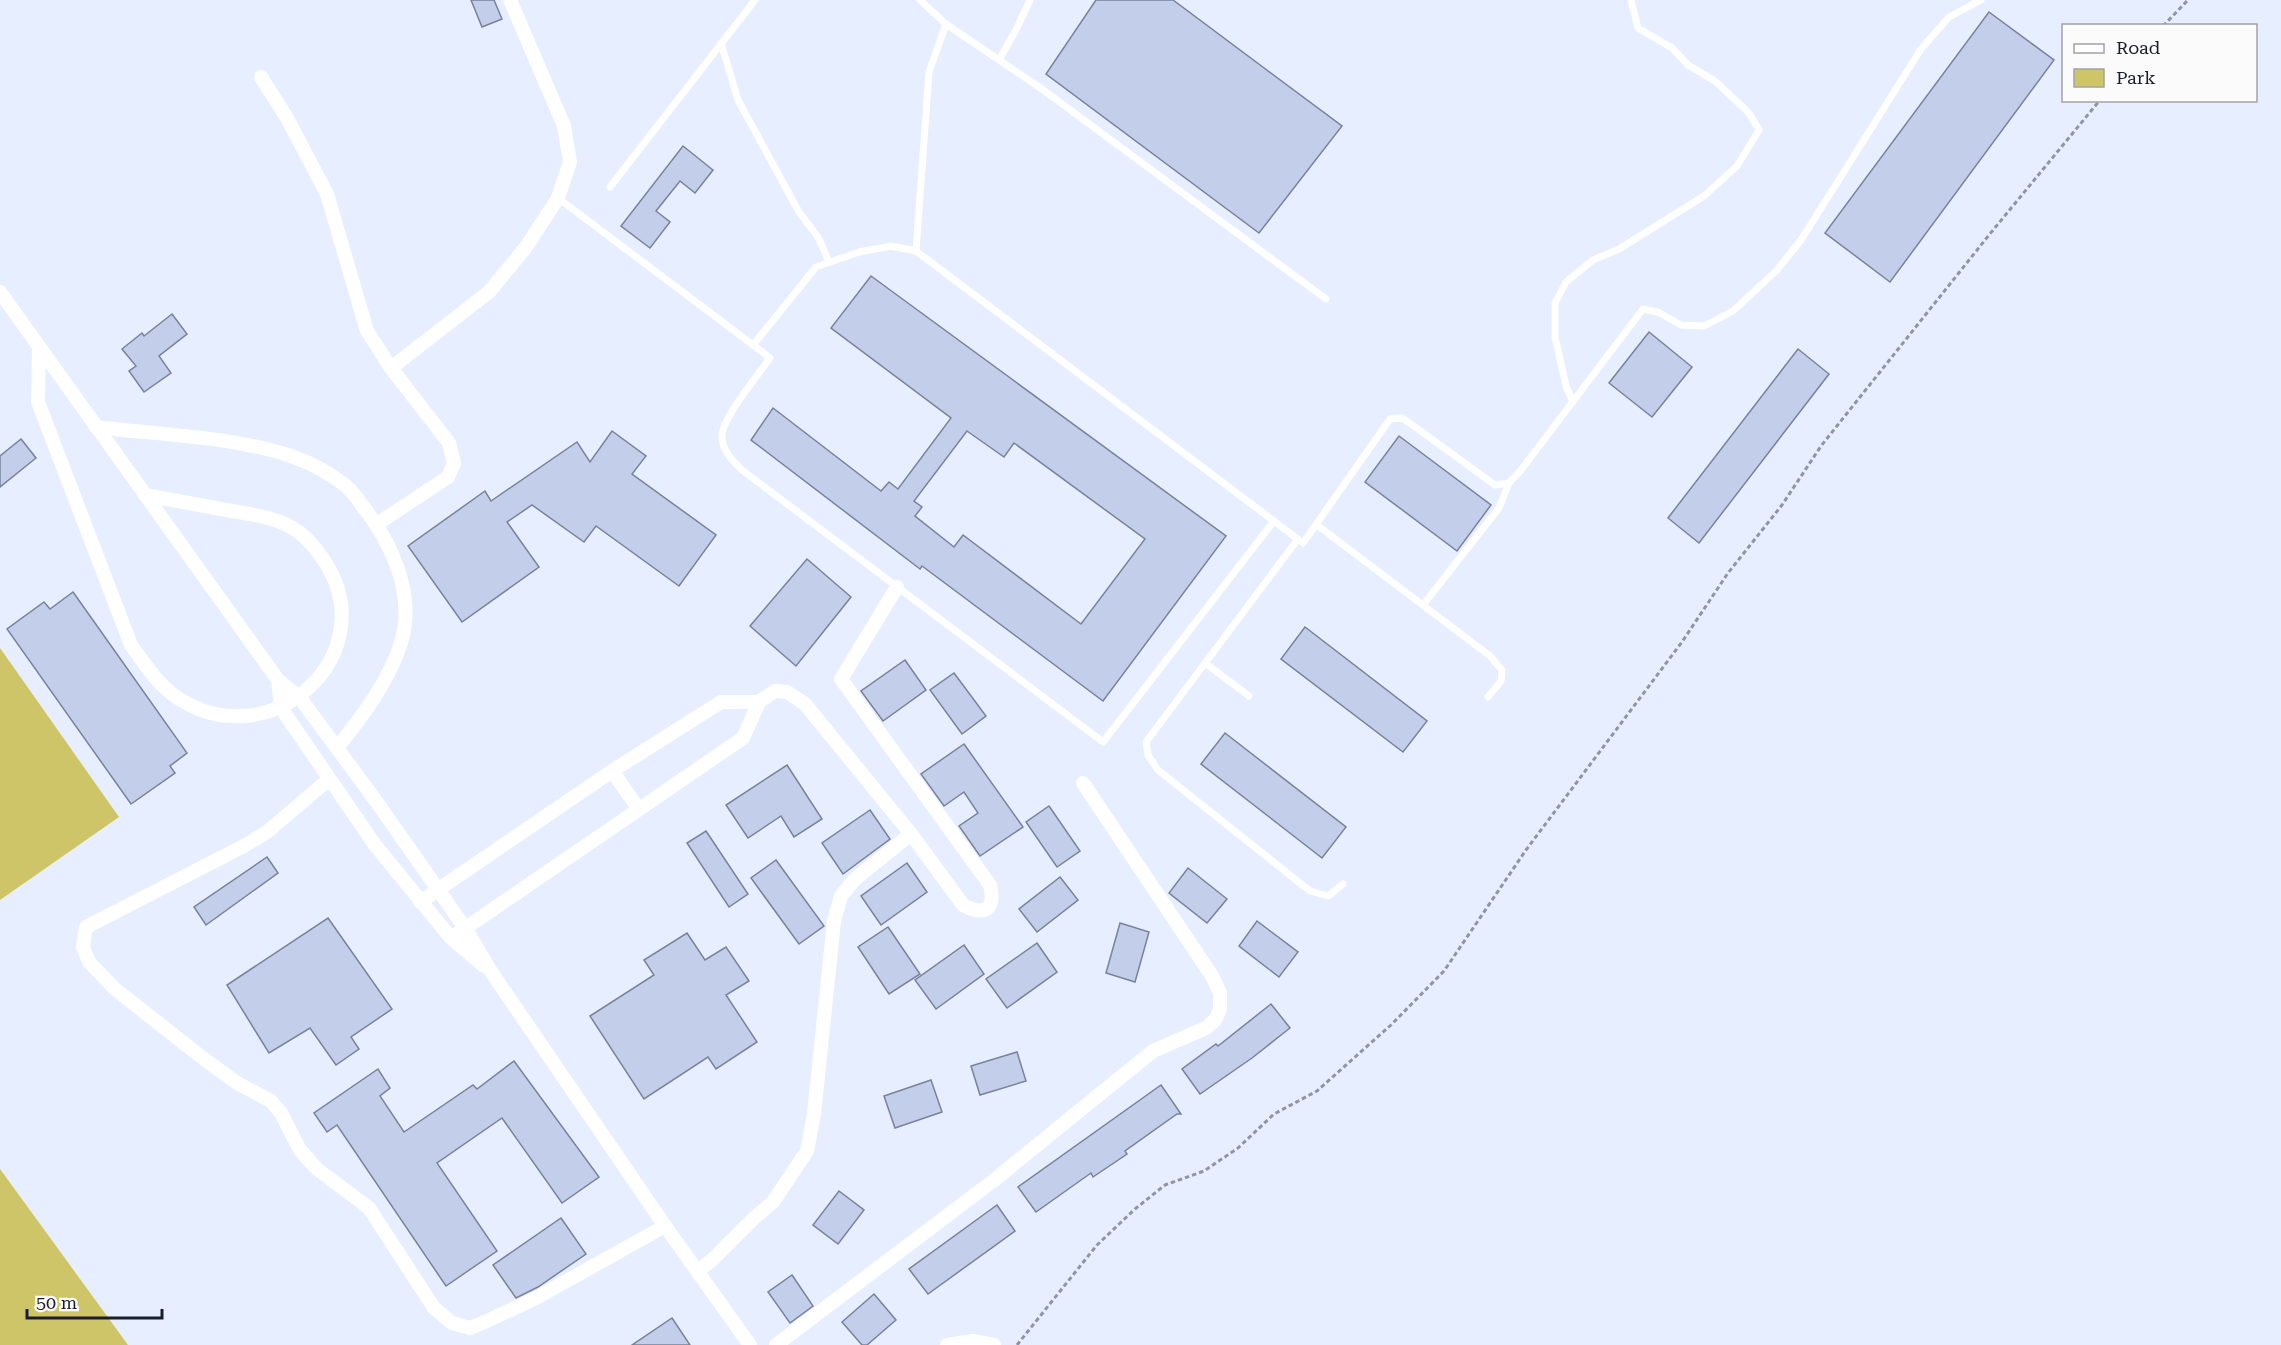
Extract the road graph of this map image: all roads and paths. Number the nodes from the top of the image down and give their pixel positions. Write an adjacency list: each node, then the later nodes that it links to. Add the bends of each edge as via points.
1 (510, 0): 15 (street, via 564,126 570,162)
2 (755, 0): 10 (lane)
3 (920, 0): 8 (lane)
4 (1030, 0): 11 (lane)
5 (1631, 0): 23 (lane, via 1638,28 1715,81 1749,113 1758,130 1737,166 1704,196 1619,249 1593,260 1566,282 1555,303 1555,337)
6 (1981, 0): 23 (lane, via 1949,17 1921,49 1801,240 1778,270 1733,311 1704,326 1681,325 1658,312 1643,309)
7 (2188, 0): 9 (path)
8 (946, 24): 11 (lane); 16 (lane, via 929,72)
9 (2165, 24)
10 (721, 44): 14 (lane); 17 (lane, via 738,100)
11 (999, 60): 19 (lane)
12 (261, 77): 22 (street, via 327,194 367,331)
13 (2098, 102): 58 (path, via 1821,446 1682,642 1526,850 1444,971 1317,1092 1274,1114 1238,1148 1204,1170 1165,1185 1135,1209 1097,1245)
14 (610, 187)
15 (558, 198): 20 (lane); 22 (street, via 526,247 489,292)
16 (915, 251): 17 (lane, via 891,246); 27 (lane)
17 (829, 262): 20 (lane, via 816,267)
18 (0, 292): 21 (street)
19 (1326, 299)
20 (753, 345): 31 (lane, via 770,358 724,423 726,453 742,470)
21 (39, 347): 24 (street); 26 (street, via 38,402 131,645 154,677 174,696 214,714 269,712 306,692 334,653 340,628 340,598 330,569 315,546 293,528 268,517)
22 (391, 368): 28 (street, via 449,443 454,463 448,477)
23 (1573, 402): 25 (lane)
24 (96, 427): 26 (street); 28 (street, via 197,437 289,455 348,487)
25 (1509, 483): 29 (lane, via 1494,484 1411,423 1390,418); 32 (lane, via 1499,508)
26 (145, 495): 34 (street)
27 (1274, 521): 30 (lane); 31 (lane, via 1103,742)
28 (377, 524): 38 (street, via 398,565 405,606 402,641 373,701)
29 (1317, 525): 30 (lane, via 1303,543); 32 (lane)
30 (1298, 539): 33 (lane)
31 (897, 587): 45 (street, via 841,679 990,885 993,896 986,909 974,912 963,905)
32 (1423, 605): 36 (lane, via 1490,656 1502,670 1501,681)
33 (1205, 663): 35 (lane); 46 (lane, via 1146,742 1148,755 1158,770 1310,891 1328,896)
34 (278, 680): 38 (street, via 300,698); 40 (street, via 281,708)
35 (1249, 696)
36 (1488, 697)
37 (759, 702): 39 (street, via 721,702); 43 (street, via 743,738); 45 (street, via 775,691 787,692 805,704)
38 (337, 748): 42 (street)
39 (612, 771): 43 (street); 47 (street)
40 (328, 780): 44 (street); 52 (street, via 267,832 86,927 83,946 90,962 115,989 204,1059 271,1101 300,1150 317,1169 369,1208 434,1308 452,1323 470,1328 487,1321)
41 (1083, 783): 55 (street, via 1212,976 1220,993 1216,1019 1206,1028 1152,1050 993,1181)
42 (375, 801): 44 (street); 47 (street)
43 (638, 808): 49 (street)
44 (355, 817): 48 (street)
45 (911, 834): 53 (street, via 855,879 841,896 834,921 807,1151 773,1202)
46 (1343, 884)
47 (438, 891): 48 (street); 49 (street)
48 (420, 902): 50 (street)
49 (465, 928): 50 (street); 51 (street)
50 (451, 938): 51 (street)
51 (492, 973): 52 (street)
52 (665, 1226): 53 (street)
53 (698, 1271): 54 (street)
54 (750, 1345)
55 (776, 1345)
56 (946, 1345): 57 (street, via 973,1341)
57 (994, 1345)
58 (1017, 1345)

